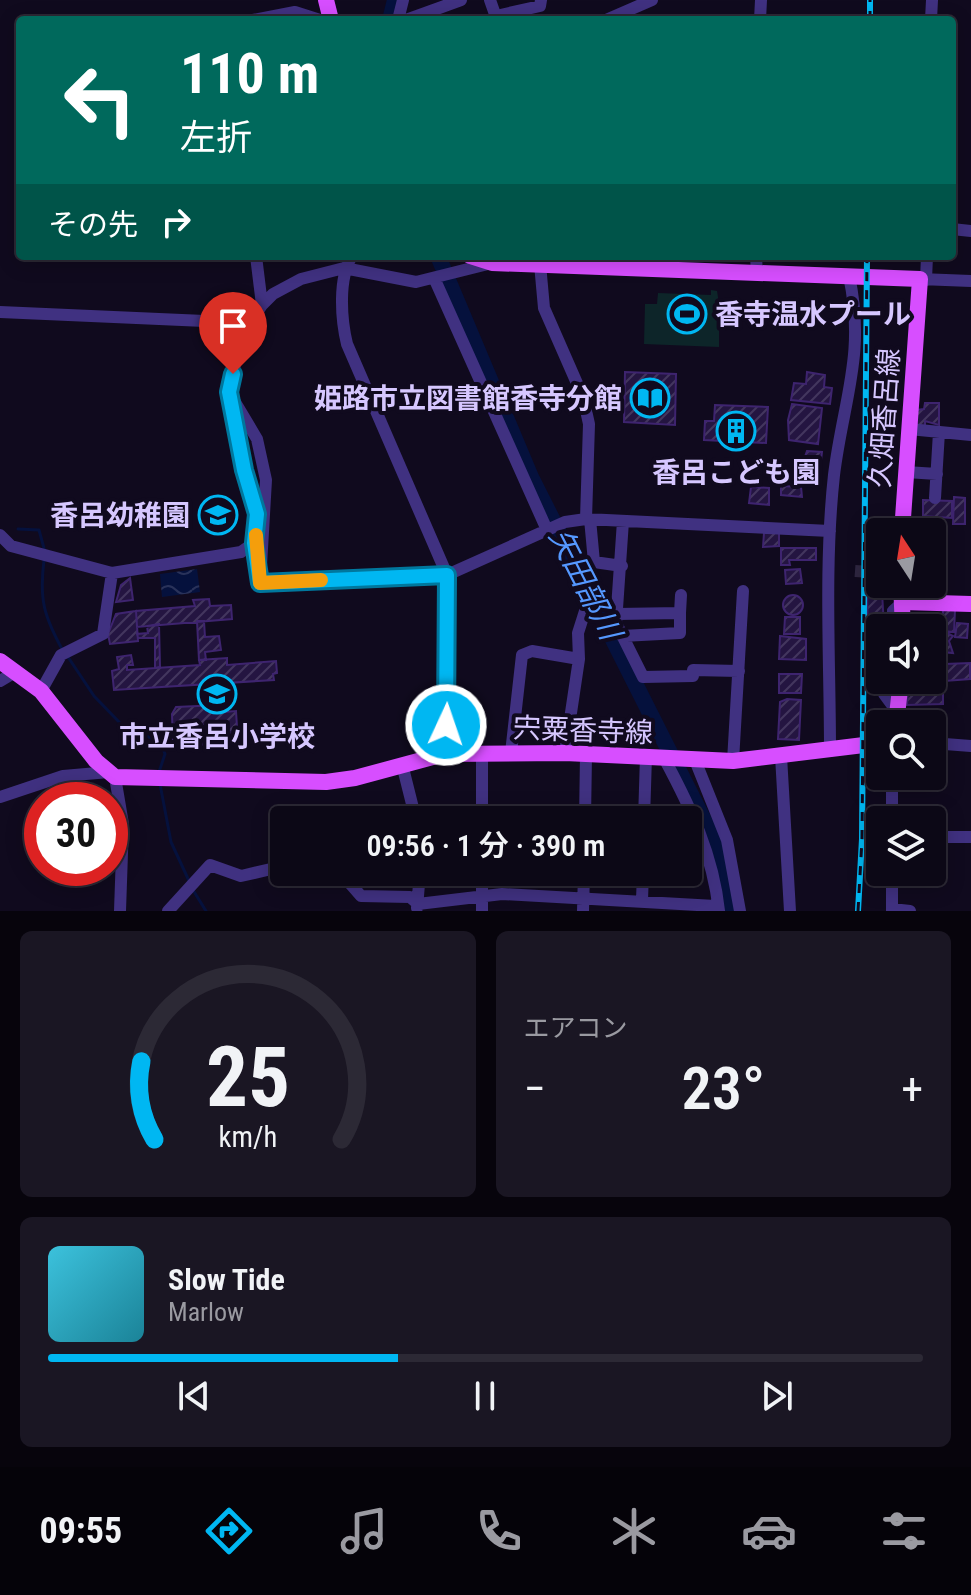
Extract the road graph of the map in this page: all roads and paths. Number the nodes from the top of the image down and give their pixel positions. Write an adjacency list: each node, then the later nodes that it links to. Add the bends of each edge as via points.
1 (461, 0): 7 (street)
2 (541, 0): 8 (street, via 540,6)
3 (652, 0): 4 (street)
4 (619, 6)
5 (274, 16): 6 (street)
6 (308, 16)
7 (417, 16)
8 (504, 16)
9 (256, 260): 22 (street)
10 (349, 260): 16 (street)
11 (483, 260): 14 (main road)
12 (756, 260): 17 (street)
13 (926, 260): 20 (street)
14 (492, 263): 15 (main road); 19 (street)
15 (540, 264): 17 (main road); 33 (street, via 544,308 583,397 589,424)
16 (344, 268): 19 (street, via 396,281); 22 (street, via 301,279); 41 (street, via 347,344)
17 (757, 274): 18 (main road)
18 (849, 276): 20 (main road); 36 (street, via 856,361 834,475)
19 (435, 280): 35 (street)
20 (923, 280): 21 (street); 26 (main road, 久畑香呂線)
21 (971, 281)
22 (262, 305): 24 (street)
23 (0, 312): 24 (street)
24 (250, 323): 25 (street)
25 (229, 392): 38 (street, via 256,504); 42 (street, via 257,439 266,480)
26 (909, 429): 27 (street); 29 (main road, 久畑香呂線)
27 (939, 432): 28 (street); 30 (street)
28 (971, 435)
29 (906, 472): 30 (street); 32 (main road, 久畑香呂線)
30 (937, 474): 31 (street)
31 (935, 498)
32 (903, 518)
33 (588, 519): 34 (street); 35 (street); 39 (street, via 594,562)
34 (623, 521): 36 (street); 39 (street)
35 (547, 530): 41 (street)
36 (830, 531): 63 (street)
37 (0, 535): 40 (street, via 11,546)
38 (254, 543): 40 (street, via 241,552); 42 (street)
39 (622, 566): 50 (street)
40 (112, 573): 59 (street, via 103,634 66,654)
41 (447, 575): 42 (street); 66 (street)
42 (260, 583)
43 (743, 591): 56 (street)
44 (681, 595): 49 (street)
45 (903, 598): 46 (main road)
46 (903, 602): 47 (main road); 51 (street); 52 (main road)
47 (971, 604)
48 (585, 611): 54 (street, via 578,633)
49 (680, 613): 50 (street); 53 (street, via 680,633)
50 (617, 614): 53 (street)
51 (893, 614)
52 (903, 614)
53 (622, 636): 56 (street, via 643,677)
54 (579, 659): 64 (street, via 532,651 522,655); 65 (street)
55 (0, 661): 57 (main road)
56 (739, 671): 73 (street)
57 (15, 672): 58 (street); 59 (main road)
58 (0, 681)
59 (41, 691): 75 (main road)
60 (946, 744): 62 (street)
61 (866, 745): 63 (main road, 宍粟香寺線)
62 (971, 746)
63 (830, 751): 70 (main road, 宍粟香寺線)
64 (511, 753): 65 (main road, 宍粟香寺線); 67 (main road, 宍粟香寺線)
65 (565, 753): 68 (main road, 宍粟香寺線)
66 (444, 754): 67 (main road, 宍粟香寺線); 74 (main road, 宍粟香寺線)
67 (482, 754): 78 (street)
68 (586, 755): 69 (main road, 宍粟香寺線); 79 (street)
69 (646, 756): 71 (main road, 宍粟香寺線); 80 (street)
70 (781, 756): 73 (main road, 宍粟香寺線); 99 (street)
71 (664, 758): 72 (main road, 宍粟香寺線); 93 (street, via 695,815 709,857)
72 (691, 760): 73 (main road, 宍粟香寺線); 98 (street, via 727,840)
73 (733, 761)
74 (402, 764): 75 (main road, 宍粟香寺線, via 326,782); 77 (street)
75 (112, 775): 76 (street, via 63,776); 95 (street, via 123,824)
76 (0, 797)
77 (412, 806)
78 (482, 806)
79 (585, 806)
80 (644, 806)
81 (946, 837): 82 (street)
82 (971, 837)
83 (270, 869): 96 (street, via 241,876 210,865)
84 (352, 886): 92 (street, via 361,896 410,897)
85 (419, 886): 92 (street)
86 (583, 886): 89 (street)
87 (642, 886): 90 (street)
88 (892, 886): 94 (street)
89 (583, 896): 90 (street); 91 (street, via 502,894); 97 (street)
90 (642, 900): 93 (street)
91 (482, 904): 92 (street)
92 (418, 907)
93 (717, 909)
94 (892, 910): 100 (street)
95 (120, 911)
96 (168, 911)
97 (583, 911)
98 (740, 911)
99 (790, 911)
100 (910, 911)

